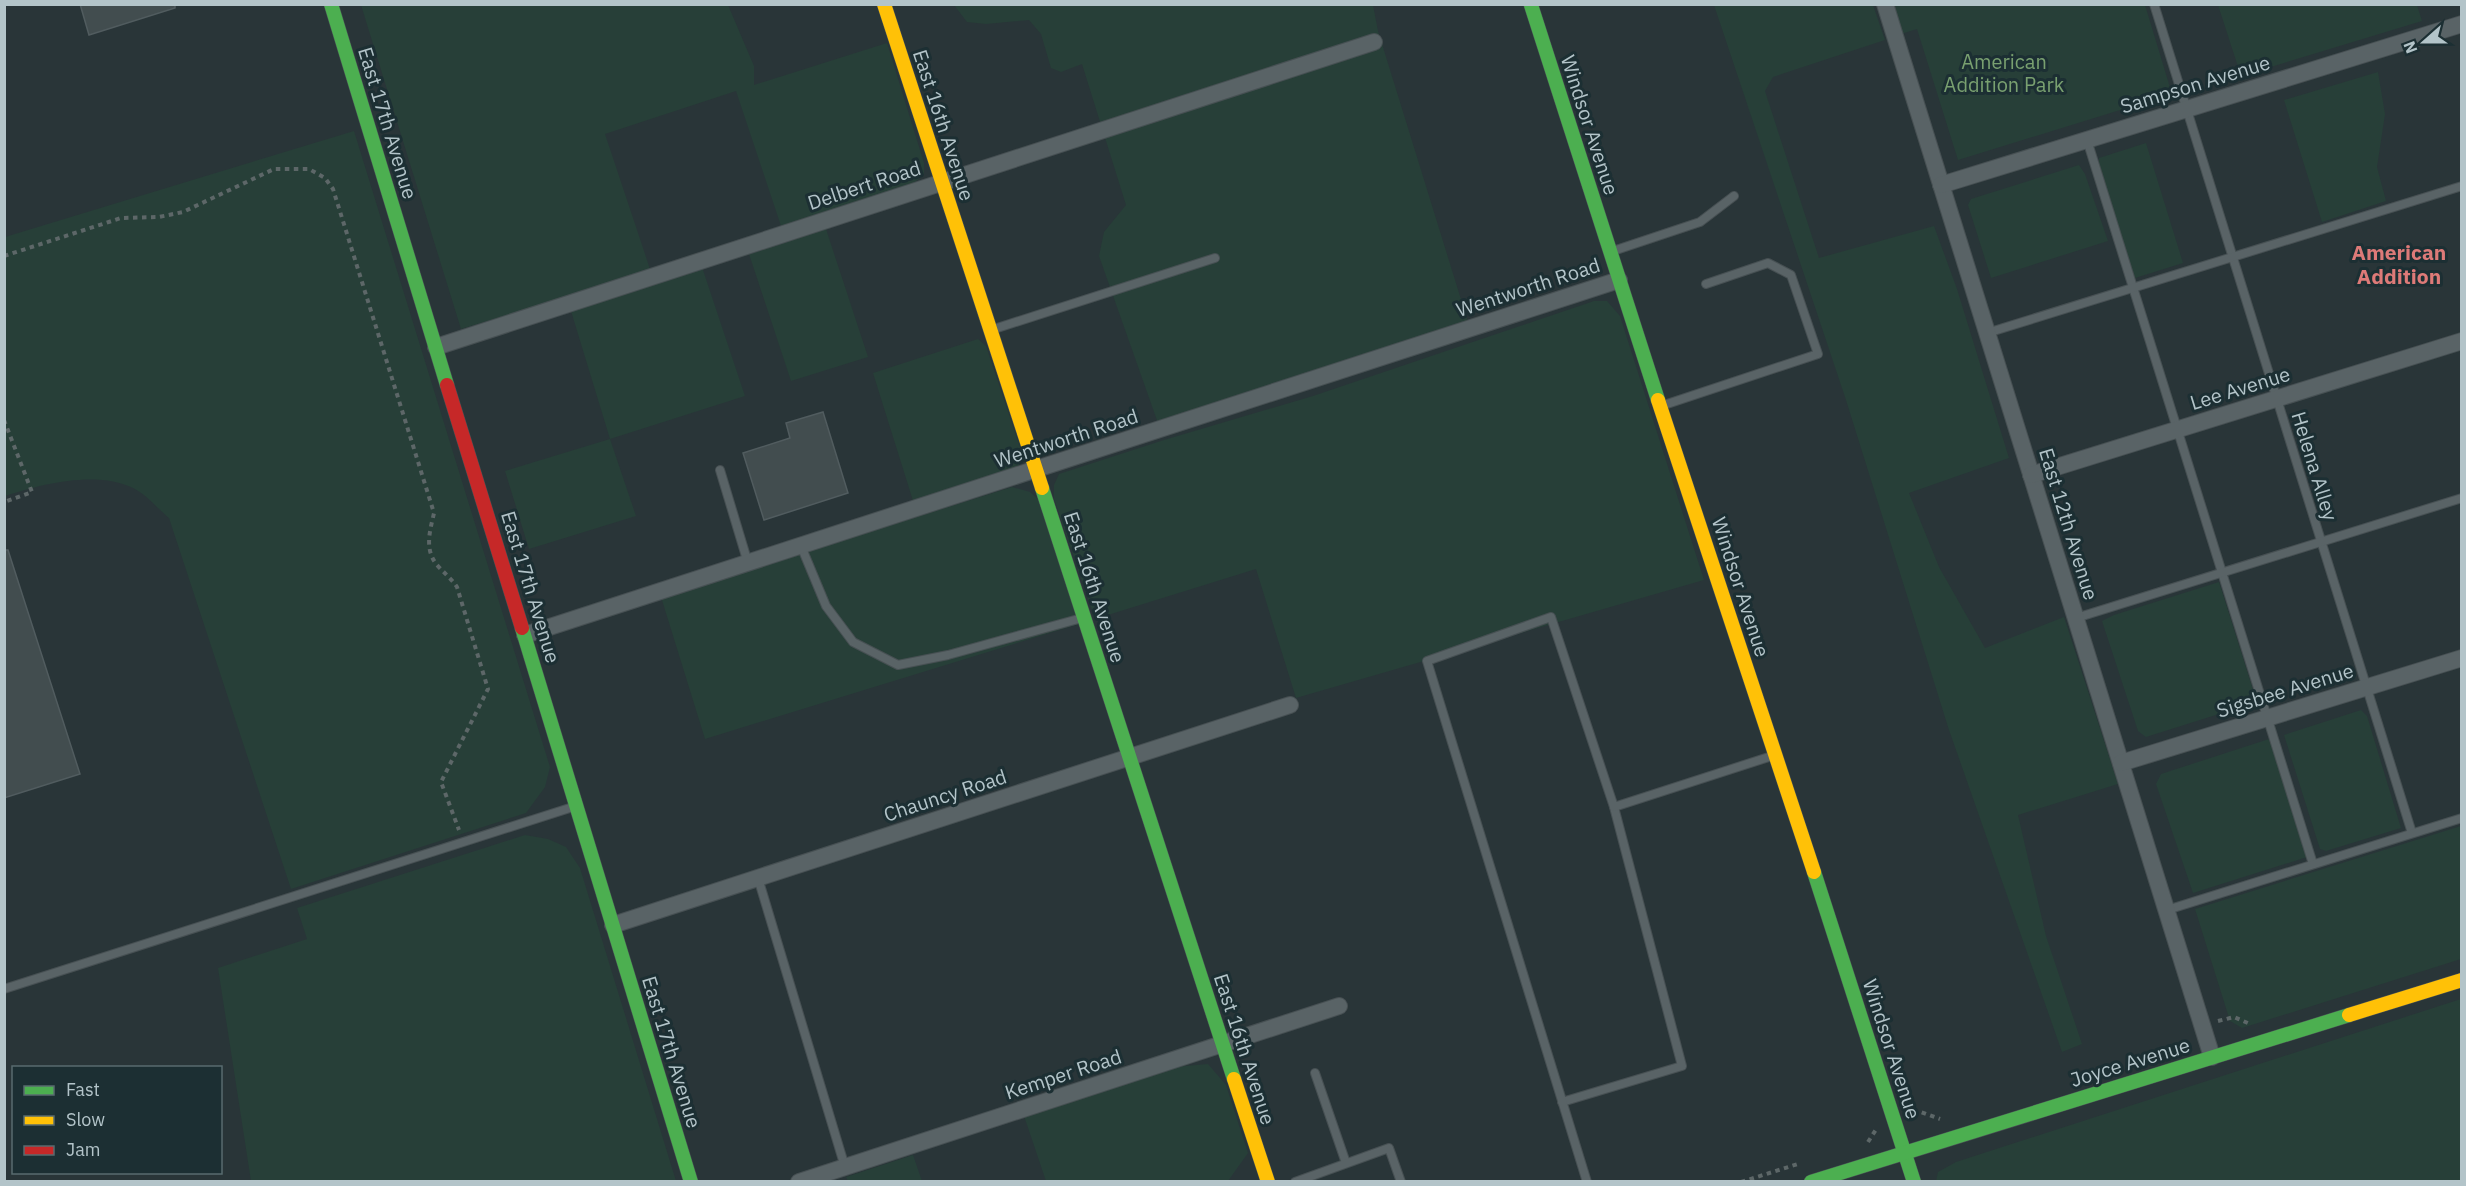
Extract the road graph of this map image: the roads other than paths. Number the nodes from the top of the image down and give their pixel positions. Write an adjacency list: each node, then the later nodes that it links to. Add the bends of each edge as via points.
1 (331, 4): 23 (street, East 17th Avenue)
2 (884, 4): 10 (street, East 16th Avenue)
3 (1531, 4): 14 (street, Windsor Avenue)
4 (1885, 4): 11 (street, East 12th Avenue)
5 (2154, 4): 8 (lane, Helena Alley)
6 (2462, 24): 8 (street, Sampson Avenue)
7 (1374, 42): 10 (street, Delbert Road)
8 (2187, 109): 9 (street, Sampson Avenue); 15 (lane, Helena Alley)
9 (2087, 140): 11 (street, Sampson Avenue); 19 (lane)
10 (942, 182): 20 (street, East 16th Avenue); 23 (street, Delbert Road)
11 (1941, 185): 21 (street, East 12th Avenue)
12 (2462, 186): 15 (lane)
13 (1734, 196): 14 (lane, via 1700,222)
14 (1609, 252): 17 (street, Windsor Avenue)
15 (2233, 256): 19 (lane); 24 (lane, Helena Alley)
16 (1215, 258): 20 (lane)
17 (1619, 280): 25 (street, Windsor Avenue); 27 (street, Wentworth Road)
18 (1706, 284): 25 (lane, via 1768,263 1791,275 1818,354)
19 (2133, 288): 21 (lane); 26 (lane)
20 (991, 330): 27 (street, East 16th Avenue)
21 (1987, 333): 29 (street, East 12th Avenue)
22 (2462, 341): 24 (street, Lee Avenue)
23 (436, 346): 37 (street, East 17th Avenue)
24 (2277, 399): 26 (street, Lee Avenue); 31 (lane, Helena Alley)
25 (1661, 406): 42 (street, Windsor Avenue)
26 (2178, 429): 29 (street, Lee Avenue); 34 (lane)
27 (1036, 469): 32 (street, Wentworth Road); 35 (street, East 16th Avenue)
28 (720, 470): 33 (lane)
29 (2031, 475): 36 (street, East 12th Avenue)
30 (2462, 498): 31 (lane)
31 (2322, 542): 34 (lane); 39 (lane, Helena Alley)
32 (801, 546): 33 (street, Wentworth Road); 35 (lane, via 826,606 853,642 898,665)
33 (748, 563): 37 (street, Wentworth Road)
34 (2222, 573): 36 (lane); 41 (lane)
35 (1084, 617): 43 (street, East 16th Avenue)
36 (2076, 618): 44 (street, East 12th Avenue)
37 (525, 635): 45 (street, East 17th Avenue)
38 (2462, 658): 39 (street, Sigsbee Avenue)
39 (2367, 687): 41 (street, Sigsbee Avenue); 48 (lane, Helena Alley)
40 (1290, 705): 43 (street, Chauncy Road)
41 (2267, 718): 44 (street, Sigsbee Avenue); 49 (lane)
42 (1775, 755): 46 (lane); 60 (street, Windsor Avenue)
43 (1129, 757): 50 (street, Chauncy Road); 56 (street, East 16th Avenue)
44 (2121, 763): 51 (street, East 12th Avenue)
45 (577, 806): 52 (street, East 17th Avenue); 54 (lane)
46 (1614, 807): 59 (lane, via 1682,1066); 59 (lane, via 1551,616 1427,661)
47 (2462, 818): 48 (lane)
48 (2412, 833): 49 (lane)
49 (2313, 864): 51 (lane)
50 (758, 878): 52 (street, Chauncy Road); 62 (lane)
51 (2167, 910): 57 (street, East 12th Avenue)
52 (613, 925): 63 (street, East 17th Avenue)
53 (2462, 980): 57 (street, Joyce Avenue)
54 (4, 989)
55 (1339, 1006): 56 (street, Kemper Road)
56 (1223, 1044): 62 (street, Kemper Road); 65 (street, East 16th Avenue)
57 (2212, 1057): 60 (street, Joyce Avenue)
58 (1316, 1073): 61 (lane)
59 (1562, 1102): 68 (lane)
60 (1906, 1152): 69 (street, Joyce Avenue); 70 (street, Windsor Avenue)
61 (1346, 1164): 66 (lane); 67 (lane, via 1389,1148)
62 (845, 1167): 64 (street, Kemper Road)
63 (691, 1182)
64 (799, 1182)
65 (1268, 1182)
66 (1295, 1182)
67 (1401, 1182)
68 (1587, 1182)
69 (1811, 1182)
70 (1914, 1182)

